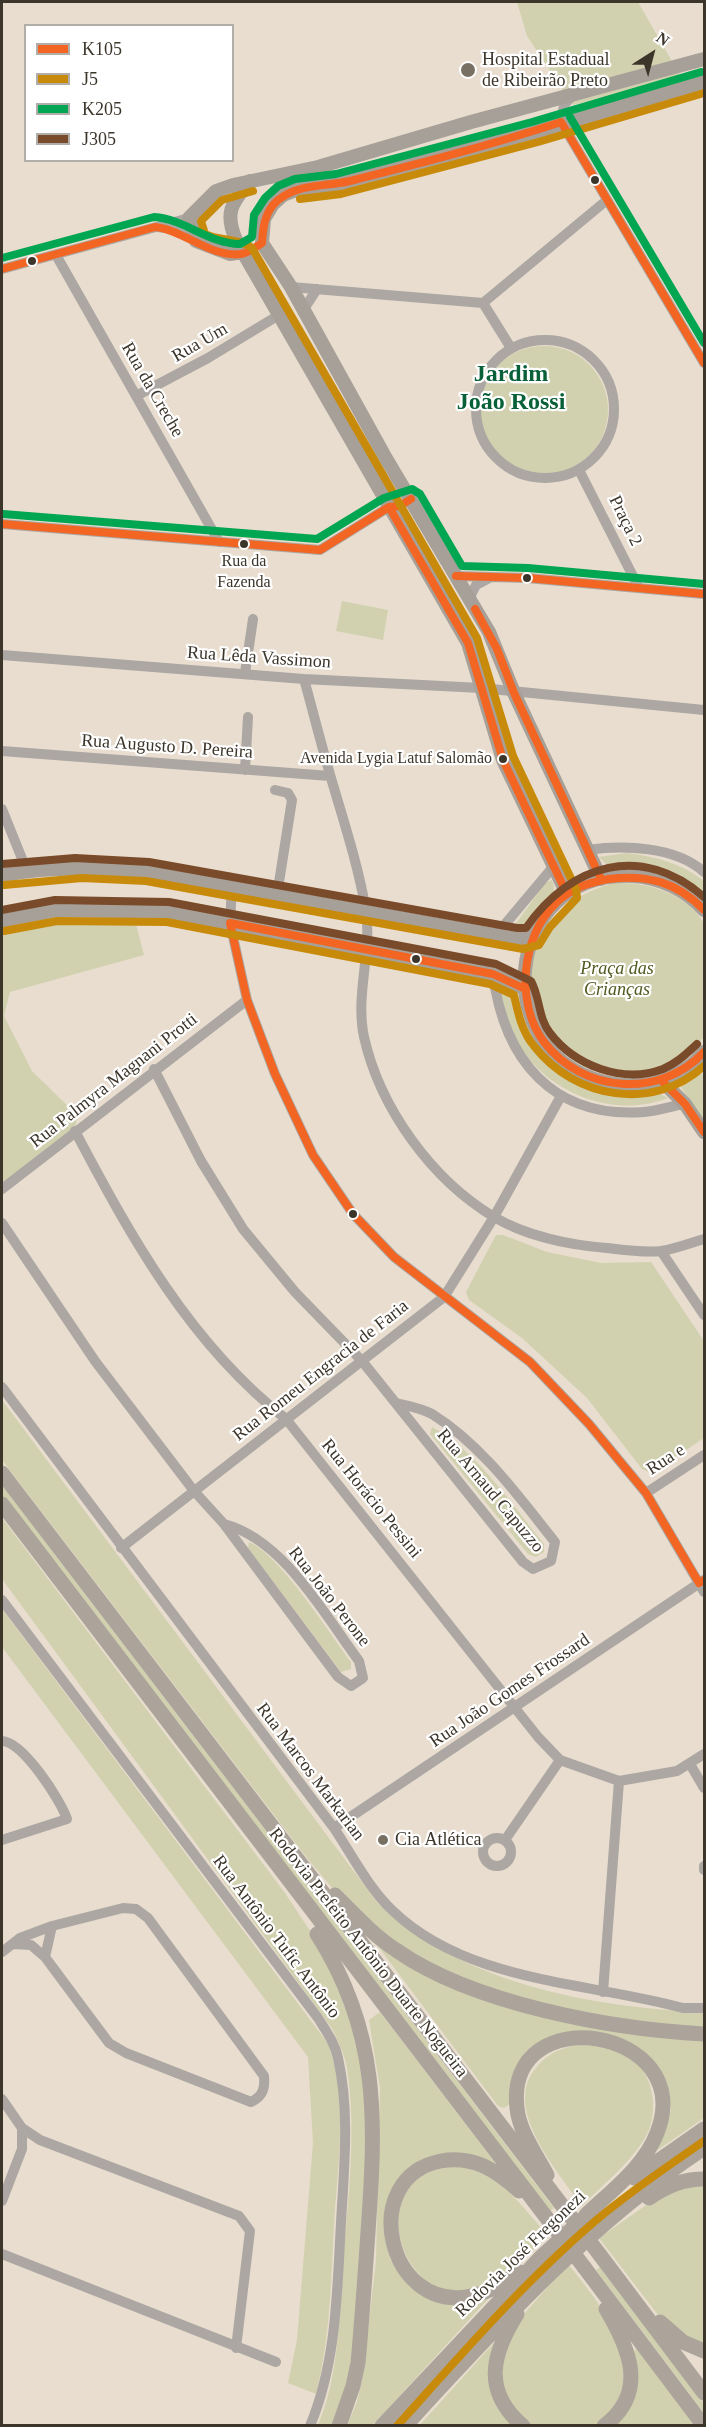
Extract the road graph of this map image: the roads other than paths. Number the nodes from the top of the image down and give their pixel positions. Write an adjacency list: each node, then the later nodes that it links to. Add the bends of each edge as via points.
1 (705, 58): 3 (main road)
2 (705, 82): 4 (main road)
3 (575, 94): 4 (street, via 564,105); 5 (main road, via 318,167)
4 (561, 122): 6 (street); 10 (main road, via 338,184 283,195 264,219)
5 (250, 181): 7 (main road, via 216,191); 11 (main road, via 229,214)
6 (608, 200): 16 (street); 20 (street)
7 (189, 218): 8 (street); 9 (main road)
8 (155, 227): 9 (street, via 172,229); 12 (street)
9 (196, 241): 11 (main road, via 212,249)
10 (262, 243): 11 (main road); 14 (main road)
11 (243, 254): 18 (main road)
12 (56, 255): 13 (street); 21 (street, Rua da Creche)
13 (2, 269)
14 (291, 287): 15 (street); 17 (main road)
15 (317, 289): 16 (street); 17 (street)
16 (483, 303): 19 (street)
17 (304, 309): 23 (main road)
18 (279, 315): 21 (street, Rua Um); 24 (main road)
19 (511, 348): 22 (street, via 531,341 553,340 574,346 592,358 606,375 613,396 614,418 608,439 596,457); 22 (street, via 483,376 476,395 479,434 489,452 503,466 521,475 541,479)
20 (705, 363)
21 (136, 396): 26 (street, Rua da Creche)
22 (579, 470): 29 (street, Praça 2)
23 (411, 499): 24 (main road); 27 (main road)
24 (389, 507): 26 (street, via 320,550); 36 (main road, via 468,643)
25 (2, 524): 26 (street)
26 (219, 542)
27 (456, 576): 28 (street); 31 (main road)
28 (494, 576): 29 (street); 31 (street, via 476,585)
29 (639, 588): 30 (street)
30 (705, 594)
31 (469, 599): 37 (main road, via 495,643)
32 (253, 619): 34 (street)
33 (2, 655): 34 (street, Rua Lêda Vassimon)
34 (245, 673): 35 (street, Rua Lêda Vassimon)
35 (304, 678): 36 (street, Rua Lêda Vassimon); 42 (street)
36 (481, 688): 37 (street, Rua Lêda Vassimon); 46 (main road, via 503,760)
37 (514, 693): 38 (street, Rua Lêda Vassimon); 45 (main road)
38 (705, 710)
39 (248, 717): 41 (street)
40 (2, 751): 41 (street, Rua Augusto D. Pereira)
41 (245, 770): 42 (street, Rua Augusto D. Pereira)
42 (330, 776): 55 (street)
43 (275, 790): 53 (street, via 288,793 292,800)
44 (2, 809): 47 (street)
45 (587, 850): 48 (street, via 632,847 668,854); 50 (main road)
46 (553, 867): 52 (main road); 58 (street)
47 (27, 871): 49 (main road); 51 (main road, via 82,867 140,871)
48 (705, 872)
49 (2, 875)
50 (601, 879): 52 (main road); 54 (main road, via 642,877 662,882 681,890)
51 (232, 886): 53 (main road); 57 (street)
52 (567, 894): 59 (main road, via 541,921)
53 (277, 895): 55 (main road)
54 (705, 910)
55 (366, 912): 58 (main road); 60 (street)
56 (2, 921): 57 (main road, via 56,910 132,909)
57 (230, 923): 60 (main road); 63 (street)
58 (496, 935): 59 (main road)
59 (532, 938): 62 (main road)
60 (365, 950): 61 (main road); 72 (street, via 360,1006 363,1035 394,1116 416,1149)
61 (493, 974): 62 (main road); 67 (street, via 502,1022 517,1054)
62 (523, 988): 66 (main road, via 538,1034 560,1059 583,1075 621,1085)
63 (247, 1000): 65 (street, Rua Palmyra Magnani Protti); 76 (street, via 275,1074 314,1155 353,1214 394,1257)
64 (704, 1056): 66 (main road)
65 (154, 1069): 69 (street, Rua Palmyra Magnani Protti); 78 (street, Rua Arnaud Capuzzo, via 201,1161 243,1229 295,1292)
66 (661, 1080): 68 (main road)
67 (561, 1096): 68 (street, via 601,1109 644,1112); 72 (street, Rua Romeu Engracia de Faria)
68 (685, 1104): 70 (main road)
69 (75, 1131): 71 (street, Rua Palmyra Magnani Protti); 81 (street, Rua Horácio Pessini, via 137,1244 183,1314 242,1382)
70 (705, 1132)
71 (2, 1189)
72 (494, 1217): 75 (street, via 578,1245); 76 (street, Rua Romeu Engracia de Faria)
73 (2, 1223): 84 (street, Rua João Perone, via 96,1361)
74 (705, 1239): 75 (street)
75 (661, 1251): 77 (street)
76 (444, 1297): 78 (street, Rua Romeu Engracia de Faria); 85 (street, via 530,1362 589,1424)
77 (705, 1316)
78 (362, 1361): 80 (street, Rua Arnaud Capuzzo); 81 (street, Rua Romeu Engracia de Faria)
79 (2, 1387): 88 (street, Rua Marcos Markarian)
80 (396, 1403): 80 (street, Rua Arnaud Capuzzo, via 400,1416 523,1562 533,1569 552,1561 555,1542 503,1478 464,1439 431,1414)
81 (286, 1419): 84 (street, Rua Romeu Engracia de Faria); 91 (street, Rua Horácio Pessini)
82 (705, 1455): 85 (street, Rua e)
83 (2, 1473): 99 (highway, Rodovia Prefeito Antônio Duarte Nogueira)
84 (194, 1491): 87 (street, Rua João Perone); 88 (street, Rua Romeu Engracia de Faria)
85 (646, 1493): 89 (street)
86 (2, 1504): 102 (highway, Rodovia Prefeito Antônio Duarte Nogueira)
87 (224, 1524): 87 (street, Rua João Perone, via 338,1677 351,1686 357,1684 363,1678 359,1661 296,1576 254,1537)
88 (121, 1548): 98 (street, Rua Marcos Markarian)
89 (703, 1585): 91 (street, Rua João Gomes Frossard)
90 (2, 1600): 130 (street, Rua Antônio Tufic Antônio, via 318,2018 334,2046 342,2081 346,2141 337,2292 329,2362)
91 (516, 1707): 94 (street, Rua Horácio Pessini); 98 (street, Rua João Gomes Frossard)
92 (2, 1741): 100 (street, via 20,1749 62,1806 67,1819)
93 (705, 1754): 95 (street, Rua Horácio Pessini)
94 (560, 1760): 96 (street, Rua Horácio Pessini); 101 (street)
95 (690, 1764): 96 (street, Rua Horácio Pessini, via 677,1771); 97 (street)
96 (619, 1781): 107 (street)
97 (705, 1788)
98 (334, 1828): 107 (street, Rua Marcos Markarian, via 376,1892 414,1929 495,1967 554,1984)
99 (276, 1832): 109 (highway, via 373,1932 433,1971 518,2003 642,2027); 118 (highway, Rodovia Prefeito Antônio Duarte Nogueira)
100 (2, 1840)
101 (505, 1840)
102 (264, 1850): 119 (highway, Rodovia Prefeito Antônio Duarte Nogueira); 131 (highway, via 335,1962 356,2013 369,2068 374,2113 372,2174 360,2339 354,2386)
103 (52, 1926): 104 (street); 106 (street); 106 (street, via 123,1908 136,1909 148,1918 264,2076 260,2098 251,2103 109,2043)
104 (13, 1944): 105 (street); 106 (street, via 31,1945)
105 (2, 1952)
106 (45, 1958)
107 (603, 1992): 108 (street, Rua Marcos Markarian, via 683,2008)
108 (705, 2008)
109 (705, 2034)
110 (2, 2099): 111 (street)
111 (22, 2128): 113 (street); 115 (street)
112 (705, 2129): 118 (highway, Rodovia José Fregonezi)
113 (40, 2140): 115 (street); 126 (street, via 239,2216 250,2231)
114 (705, 2148): 120 (highway, Rodovia José Fregonezi, via 663,2176)
115 (22, 2149): 117 (street)
116 (705, 2179): 120 (highway, via 669,2186)
117 (2, 2201)
118 (574, 2214): 118 (highway, via 520,2121 518,2090 528,2064 544,2048 568,2038 595,2037 629,2049 649,2067 660,2089 662,2113 657,2134 646,2153); 122 (highway, Rodovia José Fregonezi); 124 (highway, Rodovia Prefeito Antônio Duarte Nogueira, bridge)
119 (552, 2224): 122 (highway, via 493,2170 455,2160 432,2163 413,2175 399,2192 391,2215 391,2239 404,2270 420,2285 444,2295 464,2297 484,2292); 123 (highway, Rodovia Prefeito Antônio Duarte Nogueira, bridge)
120 (596, 2231): 125 (highway, Rodovia José Fregonezi)
121 (2, 2254): 126 (street)
122 (542, 2256): 132 (highway, Rodovia José Fregonezi)
123 (584, 2266): 135 (highway, via 631,2360 625,2398); 136 (highway, Rodovia Prefeito Antônio Duarte Nogueira)
124 (614, 2273): 127 (highway, via 673,2335); 129 (highway, Rodovia Prefeito Antônio Duarte Nogueira)
125 (537, 2287): 133 (highway, Rodovia José Fregonezi); 134 (highway, via 500,2344 495,2364 496,2388 502,2403)
126 (236, 2348): 128 (street)
127 (705, 2351)
128 (276, 2362)
129 (705, 2393)
130 (310, 2426)
131 (339, 2426)
132 (382, 2426)
133 (405, 2426)
134 (523, 2426)
135 (604, 2426)
136 (704, 2426)

